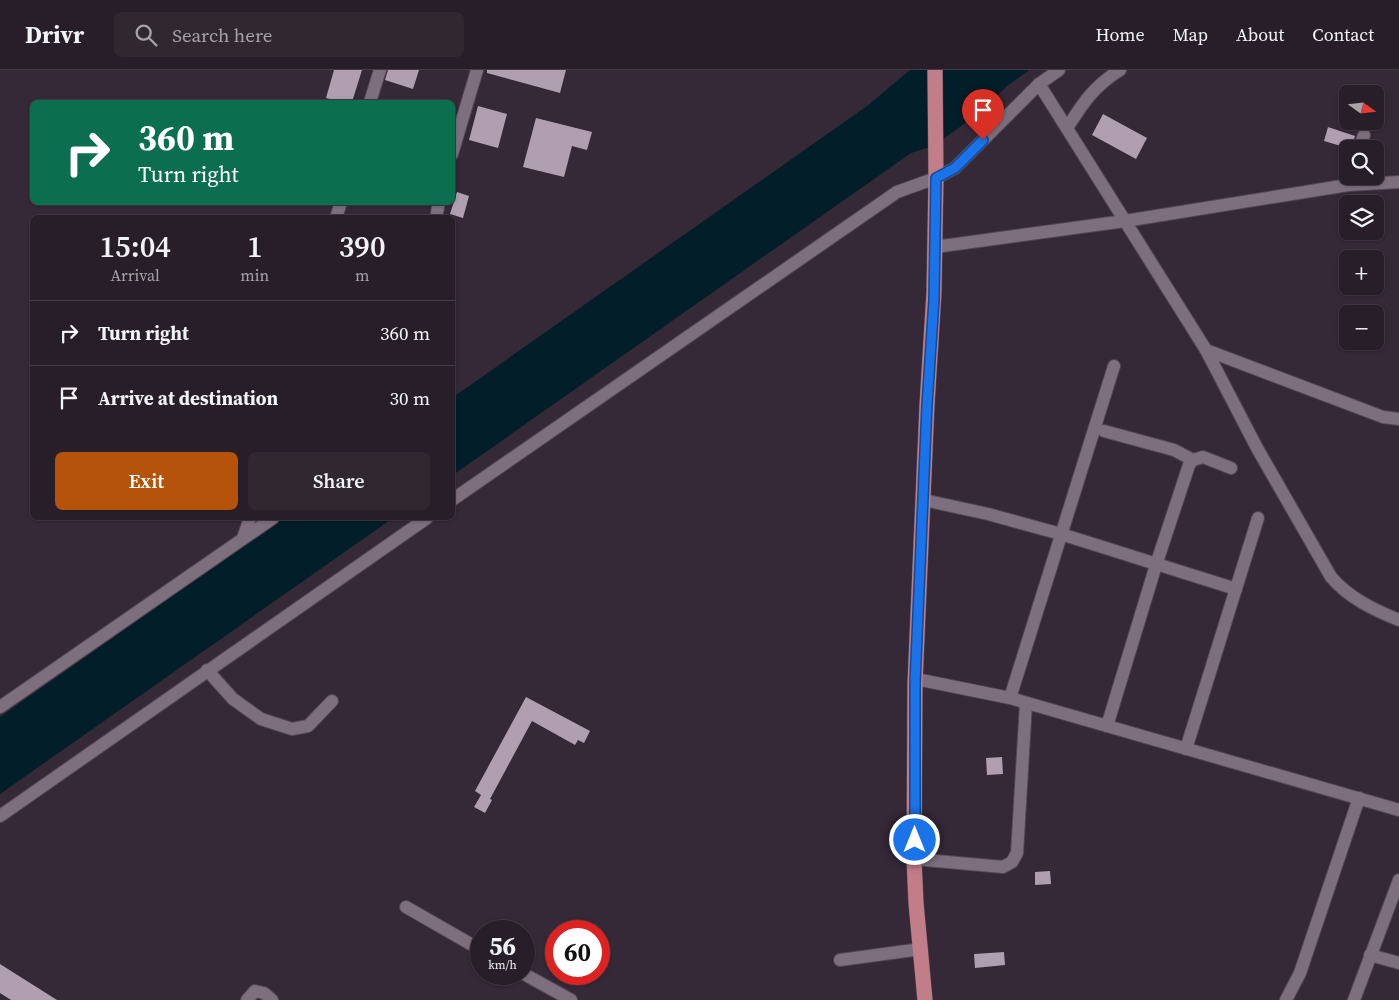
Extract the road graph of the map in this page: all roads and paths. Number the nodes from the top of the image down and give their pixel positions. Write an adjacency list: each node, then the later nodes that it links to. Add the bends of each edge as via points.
1 (380, 70): 7 (street)
2 (477, 70): 11 (street)
3 (935, 70): 12 (main road)
4 (1059, 70): 6 (street)
5 (1120, 70): 8 (street, via 1087,97)
6 (1039, 84): 8 (street); 12 (street, via 955,168)
7 (371, 100)
8 (1067, 128): 16 (street)
9 (1364, 134): 10 (street)
10 (1362, 140)
11 (455, 144)
12 (936, 178): 17 (main road); 24 (street, via 897,192)
13 (1384, 182): 14 (street)
14 (1399, 182)
15 (1339, 183): 16 (street)
16 (1125, 221): 17 (street); 18 (street)
17 (935, 246): 25 (main road)
18 (1206, 350): 20 (street, via 1383,417); 34 (street, via 1257,448 1331,577 1343,591)
19 (1114, 366): 30 (street)
20 (1399, 419)
21 (1104, 431): 22 (street, via 1174,450)
22 (1193, 460): 23 (street, via 1203,457); 32 (street)
23 (1231, 468)
24 (455, 498)
25 (924, 500): 30 (street); 36 (main road)
26 (1258, 518): 33 (street)
27 (249, 520): 31 (street)
28 (271, 520): 31 (street)
29 (424, 520): 35 (street)
30 (1061, 534): 32 (street); 37 (street)
31 (243, 538): 40 (street)
32 (1156, 565): 33 (street); 41 (street)
33 (1236, 589): 42 (street)
34 (1399, 620)
35 (207, 670): 38 (street, via 233,699 261,719 292,729 308,726); 45 (street)
36 (916, 679): 37 (street); 46 (main road)
37 (1010, 698): 39 (street)
38 (332, 701)
39 (1026, 702): 41 (street); 46 (street, via 1018,853 1012,862 1003,867)
40 (0, 707)
41 (1107, 726): 42 (street)
42 (1186, 749): 43 (street)
43 (1359, 798): 44 (street); 59 (street, via 1300,973)
44 (1399, 810)
45 (0, 816)
46 (914, 859): 50 (main road)
47 (1399, 880): 51 (street)
48 (406, 907): 49 (street)
49 (470, 944)
50 (921, 949): 52 (street); 58 (main road)
51 (1370, 955): 53 (street); 60 (street)
52 (840, 960)
53 (1399, 963)
54 (535, 980): 57 (street)
55 (247, 1000): 56 (street, via 255,992 264,993)
56 (272, 1000)
57 (571, 1000)
58 (925, 1000)
59 (1286, 1000)
60 (1354, 1000)

